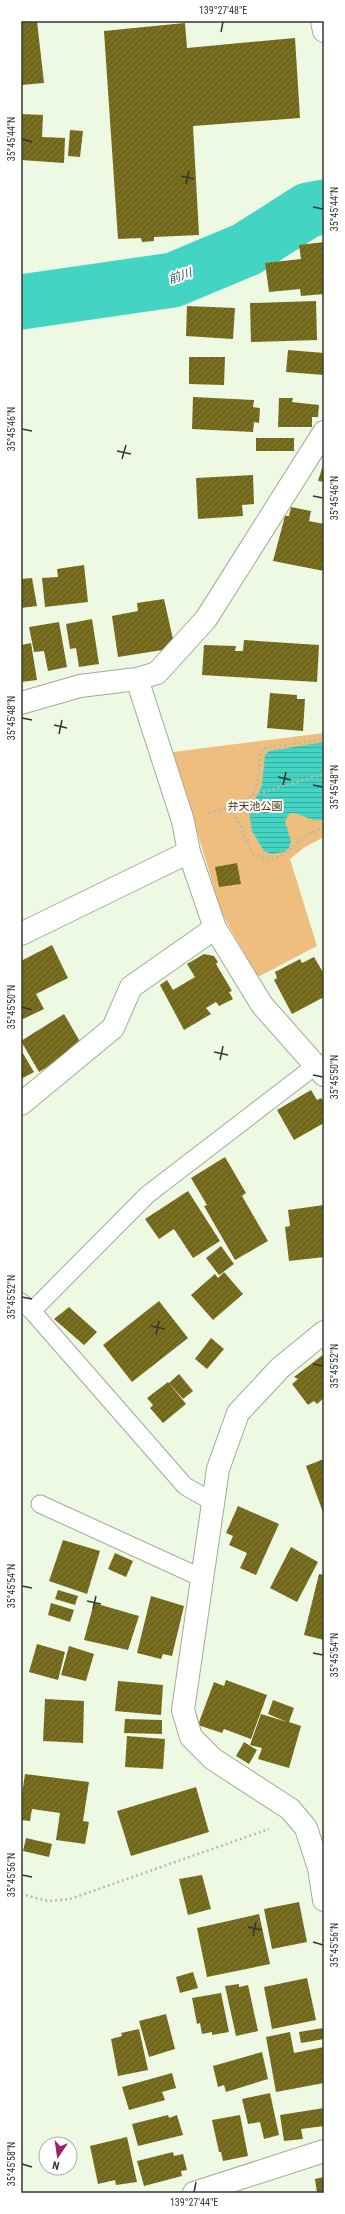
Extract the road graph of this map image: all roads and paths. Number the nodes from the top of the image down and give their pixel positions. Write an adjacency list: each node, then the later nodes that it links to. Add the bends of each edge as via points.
1 (322, 21): 2 (street)
2 (324, 31)
3 (324, 432): 4 (street, via 206,619 157,673)
4 (137, 679): 5 (street, via 80,686); 10 (street)
5 (21, 703)
6 (324, 740): 8 (path, via 264,748 260,752 258,782)
7 (324, 774): 8 (path)
8 (253, 795): 9 (path)
9 (231, 806): 10 (path); 11 (path, via 252,852 268,859 285,854 305,836)
10 (183, 820): 12 (street)
11 (324, 827)
12 (188, 852): 13 (street); 14 (street)
13 (215, 928): 15 (street, via 262,1005); 16 (street, via 131,987 113,1028)
14 (21, 934)
15 (320, 1071): 17 (lane, via 147,1195)
16 (21, 1104)
17 (27, 1307): 19 (lane, via 185,1486)
18 (324, 1332): 19 (street, via 280,1368 238,1413 218,1469)
19 (212, 1502): 21 (street)
20 (40, 1504): 21 (lane)
21 (202, 1578): 22 (street, via 183,1710 191,1737 213,1758 290,1809)
22 (298, 1819): 23 (path, via 70,1899 48,1901); 24 (street, via 306,1828 319,1868)
23 (21, 1894)
24 (324, 1900)
25 (324, 2151): 26 (street)
26 (194, 2193)

